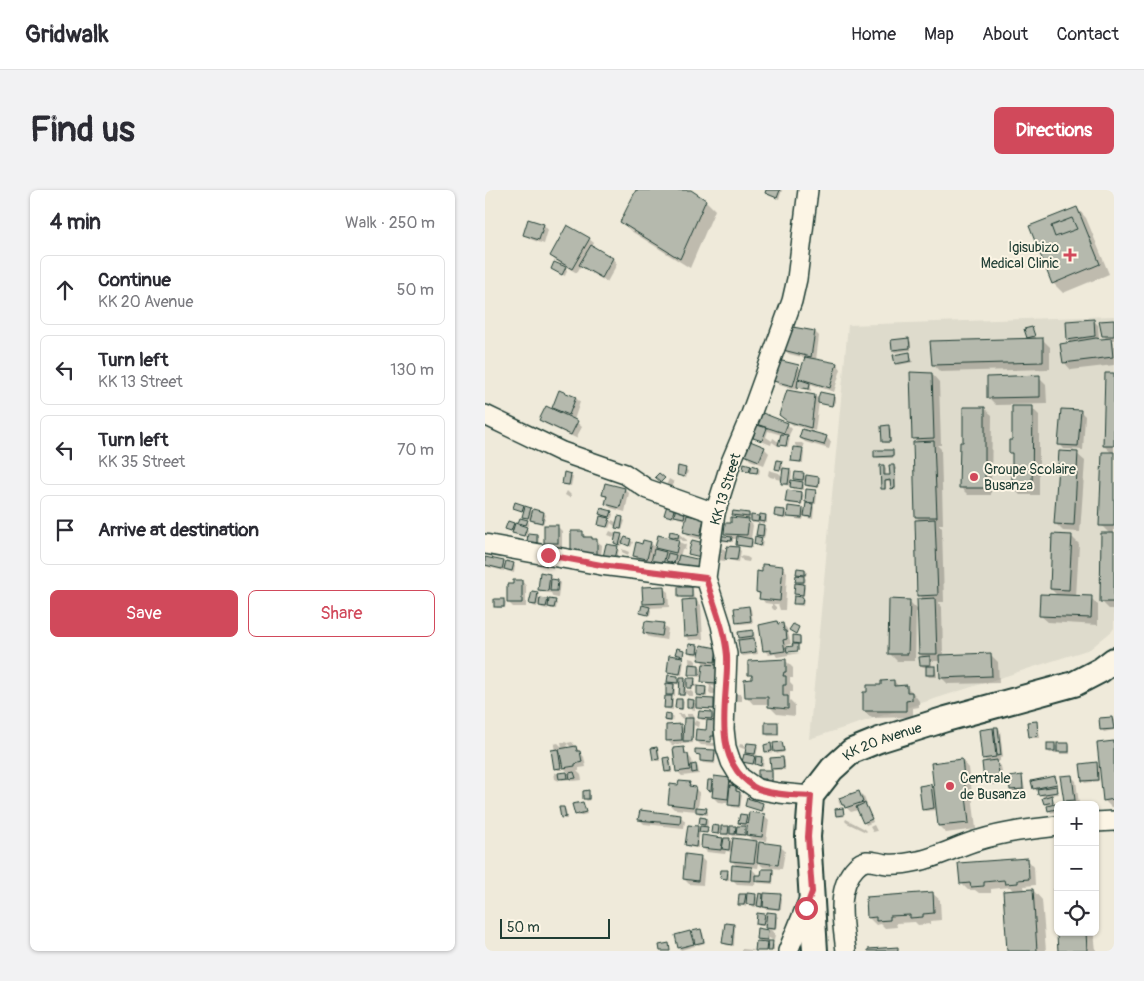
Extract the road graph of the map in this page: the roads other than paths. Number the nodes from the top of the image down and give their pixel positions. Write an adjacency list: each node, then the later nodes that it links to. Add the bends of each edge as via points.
1 (808, 190): 3 (street, KK 13 Street, via 792,301)
2 (485, 415): 3 (street, via 563,452 625,474 647,489)
3 (715, 513): 5 (street, KK 13 Street)
4 (485, 544): 5 (street, via 601,565)
5 (706, 578): 7 (street, KK 13 Street, via 727,654 724,729 731,762 740,776 757,789)
6 (1114, 660): 7 (main road, KK 20 Avenue, via 1074,684 946,719 852,751 831,769)
7 (811, 796): 11 (main road, via 808,837)
8 (1114, 821): 9 (street)
9 (1099, 822)
10 (1054, 826): 14 (street, via 979,840 916,862 887,864 865,860 856,866 843,889)
11 (812, 892): 12 (street); 13 (main road)
12 (788, 951)
13 (815, 951)
14 (846, 951)

